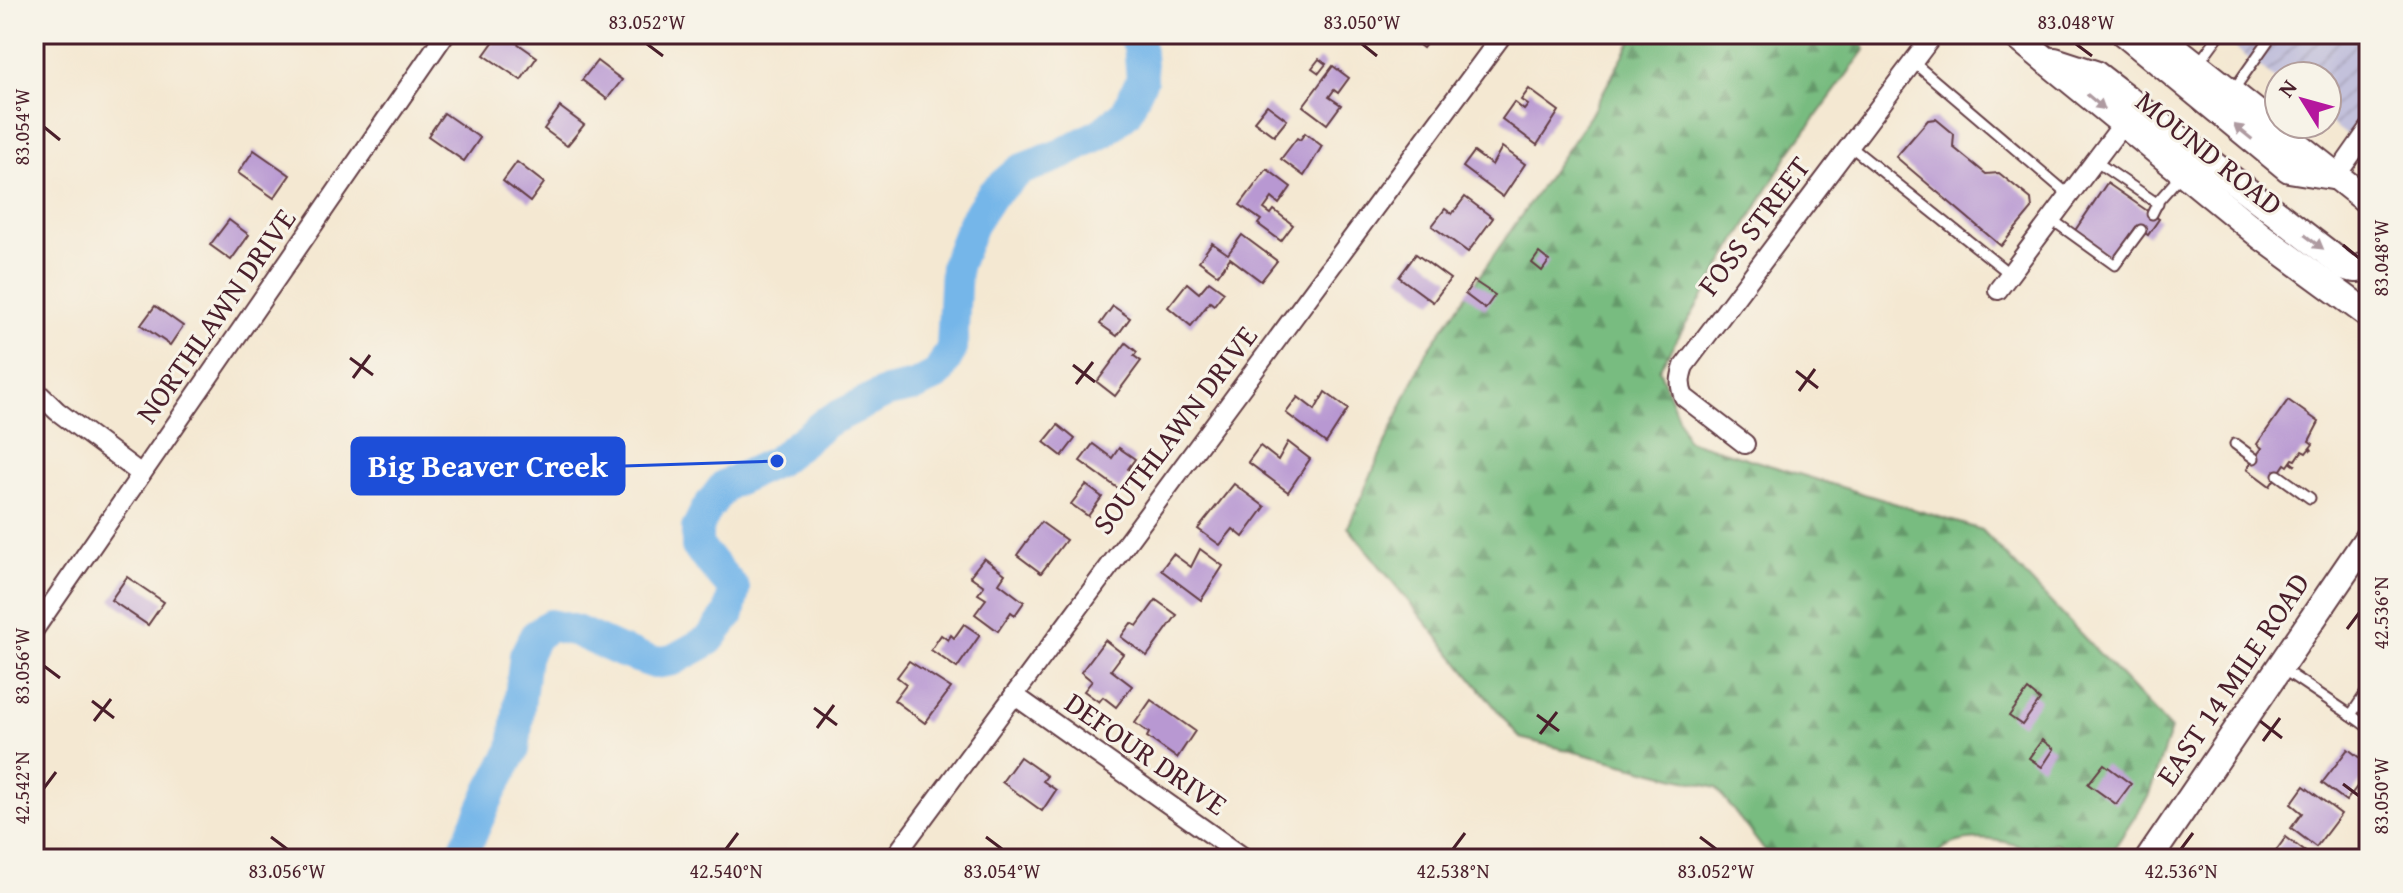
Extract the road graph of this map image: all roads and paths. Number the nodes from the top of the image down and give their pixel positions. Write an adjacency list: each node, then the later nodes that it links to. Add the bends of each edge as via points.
1 (445, 34): 34 (street, NORTHLAWN DRIVE)
2 (1503, 34): 41 (street, SOUTHLAWN DRIVE)
3 (1934, 34): 9 (street, FOSS STREET)
4 (2014, 34): 12 (main road, MOUND ROAD, one-way to 12)
5 (2125, 34): 10 (main road)
6 (2157, 34): 10 (main road, MOUND ROAD)
7 (2220, 34): 10 (lane)
8 (2273, 34): 11 (lane)
9 (1913, 62): 14 (street, FOSS STREET); 18 (lane)
10 (2190, 74): 11 (main road, MOUND ROAD)
11 (2225, 102): 17 (main road, MOUND ROAD, one-way to 11)
12 (2129, 115): 15 (street); 16 (main road, MOUND ROAD); 24 (main road, one-way to 24, via 2346,267 2361,269)
13 (2369, 129): 17 (street)
14 (1850, 146): 25 (lane); 29 (street, FOSS STREET, via 1680,377 1684,397)
15 (2095, 161): 18 (street); 20 (lane)
16 (2183, 173): 20 (lane); 27 (main road, MOUND ROAD)
17 (2336, 176): 19 (main road, MOUND ROAD)
18 (2069, 195): 22 (street)
19 (2369, 200)
20 (2158, 204): 21 (lane)
21 (2152, 214)
22 (2051, 219): 23 (lane, via 2115,265); 25 (street)
23 (2141, 230)
24 (2369, 263)
25 (2010, 274): 26 (street)
26 (1998, 290)
27 (2369, 315)
28 (34, 389): 34 (street)
29 (1745, 444)
30 (2235, 444): 31 (lane)
31 (2254, 458)
32 (2291, 462): 33 (path)
33 (2300, 469)
34 (141, 474): 38 (street, NORTHLAWN DRIVE)
35 (2278, 475): 36 (lane)
36 (2310, 498)
37 (2368, 540): 39 (main road, EAST 14 MILE ROAD)
38 (34, 630)
39 (2279, 667): 42 (lane); 46 (main road, EAST 14 MILE ROAD)
40 (2369, 688): 42 (lane)
41 (1014, 695): 44 (street, SOUTHLAWN DRIVE); 45 (street, DEFOUR DRIVE)
42 (2351, 715): 43 (lane)
43 (2369, 728)
44 (893, 859)
45 (1246, 859)
46 (2149, 859)

